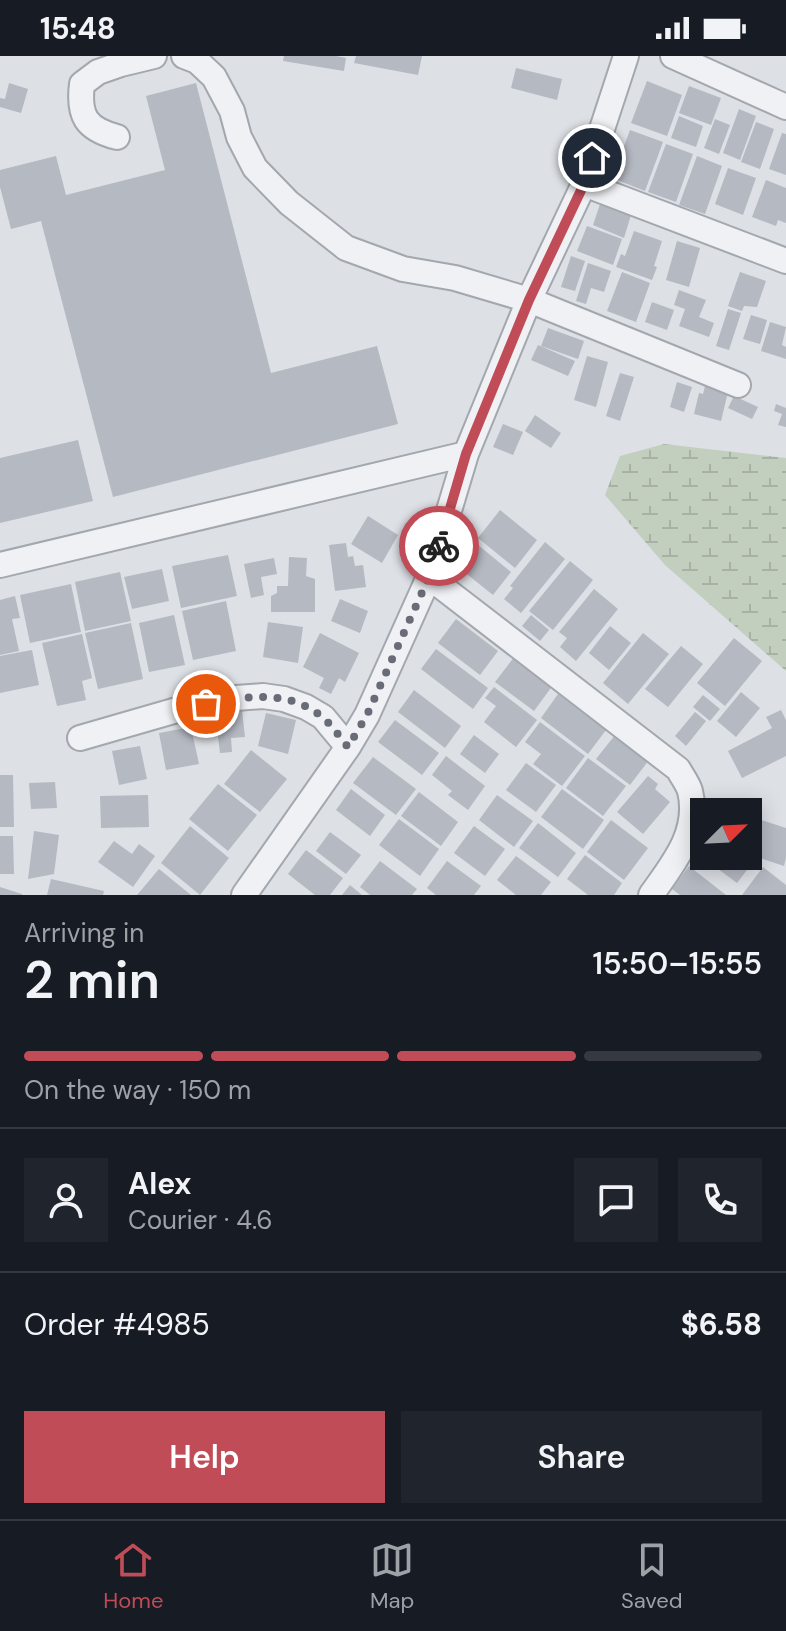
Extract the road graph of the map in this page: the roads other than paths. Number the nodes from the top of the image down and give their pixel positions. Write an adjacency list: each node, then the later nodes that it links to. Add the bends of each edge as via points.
1 (154, 56): 6 (street, via 98,72 82,84 79,103 86,121)
2 (184, 56): 9 (street, via 214,77 255,168 346,248 403,269)
3 (626, 56): 7 (street)
4 (673, 56): 5 (street)
5 (786, 107)
6 (117, 137)
7 (584, 184): 8 (street); 9 (street)
8 (786, 261)
9 (529, 300): 10 (street); 11 (street)
10 (738, 385)
11 (466, 454): 12 (street); 13 (street)
12 (0, 565)
13 (429, 577): 15 (street); 17 (street, via 678,769 689,789 689,832)
14 (80, 738): 15 (street, via 177,710 263,696 284,699 323,717)
15 (348, 747): 16 (street)
16 (244, 895)
17 (651, 895)

